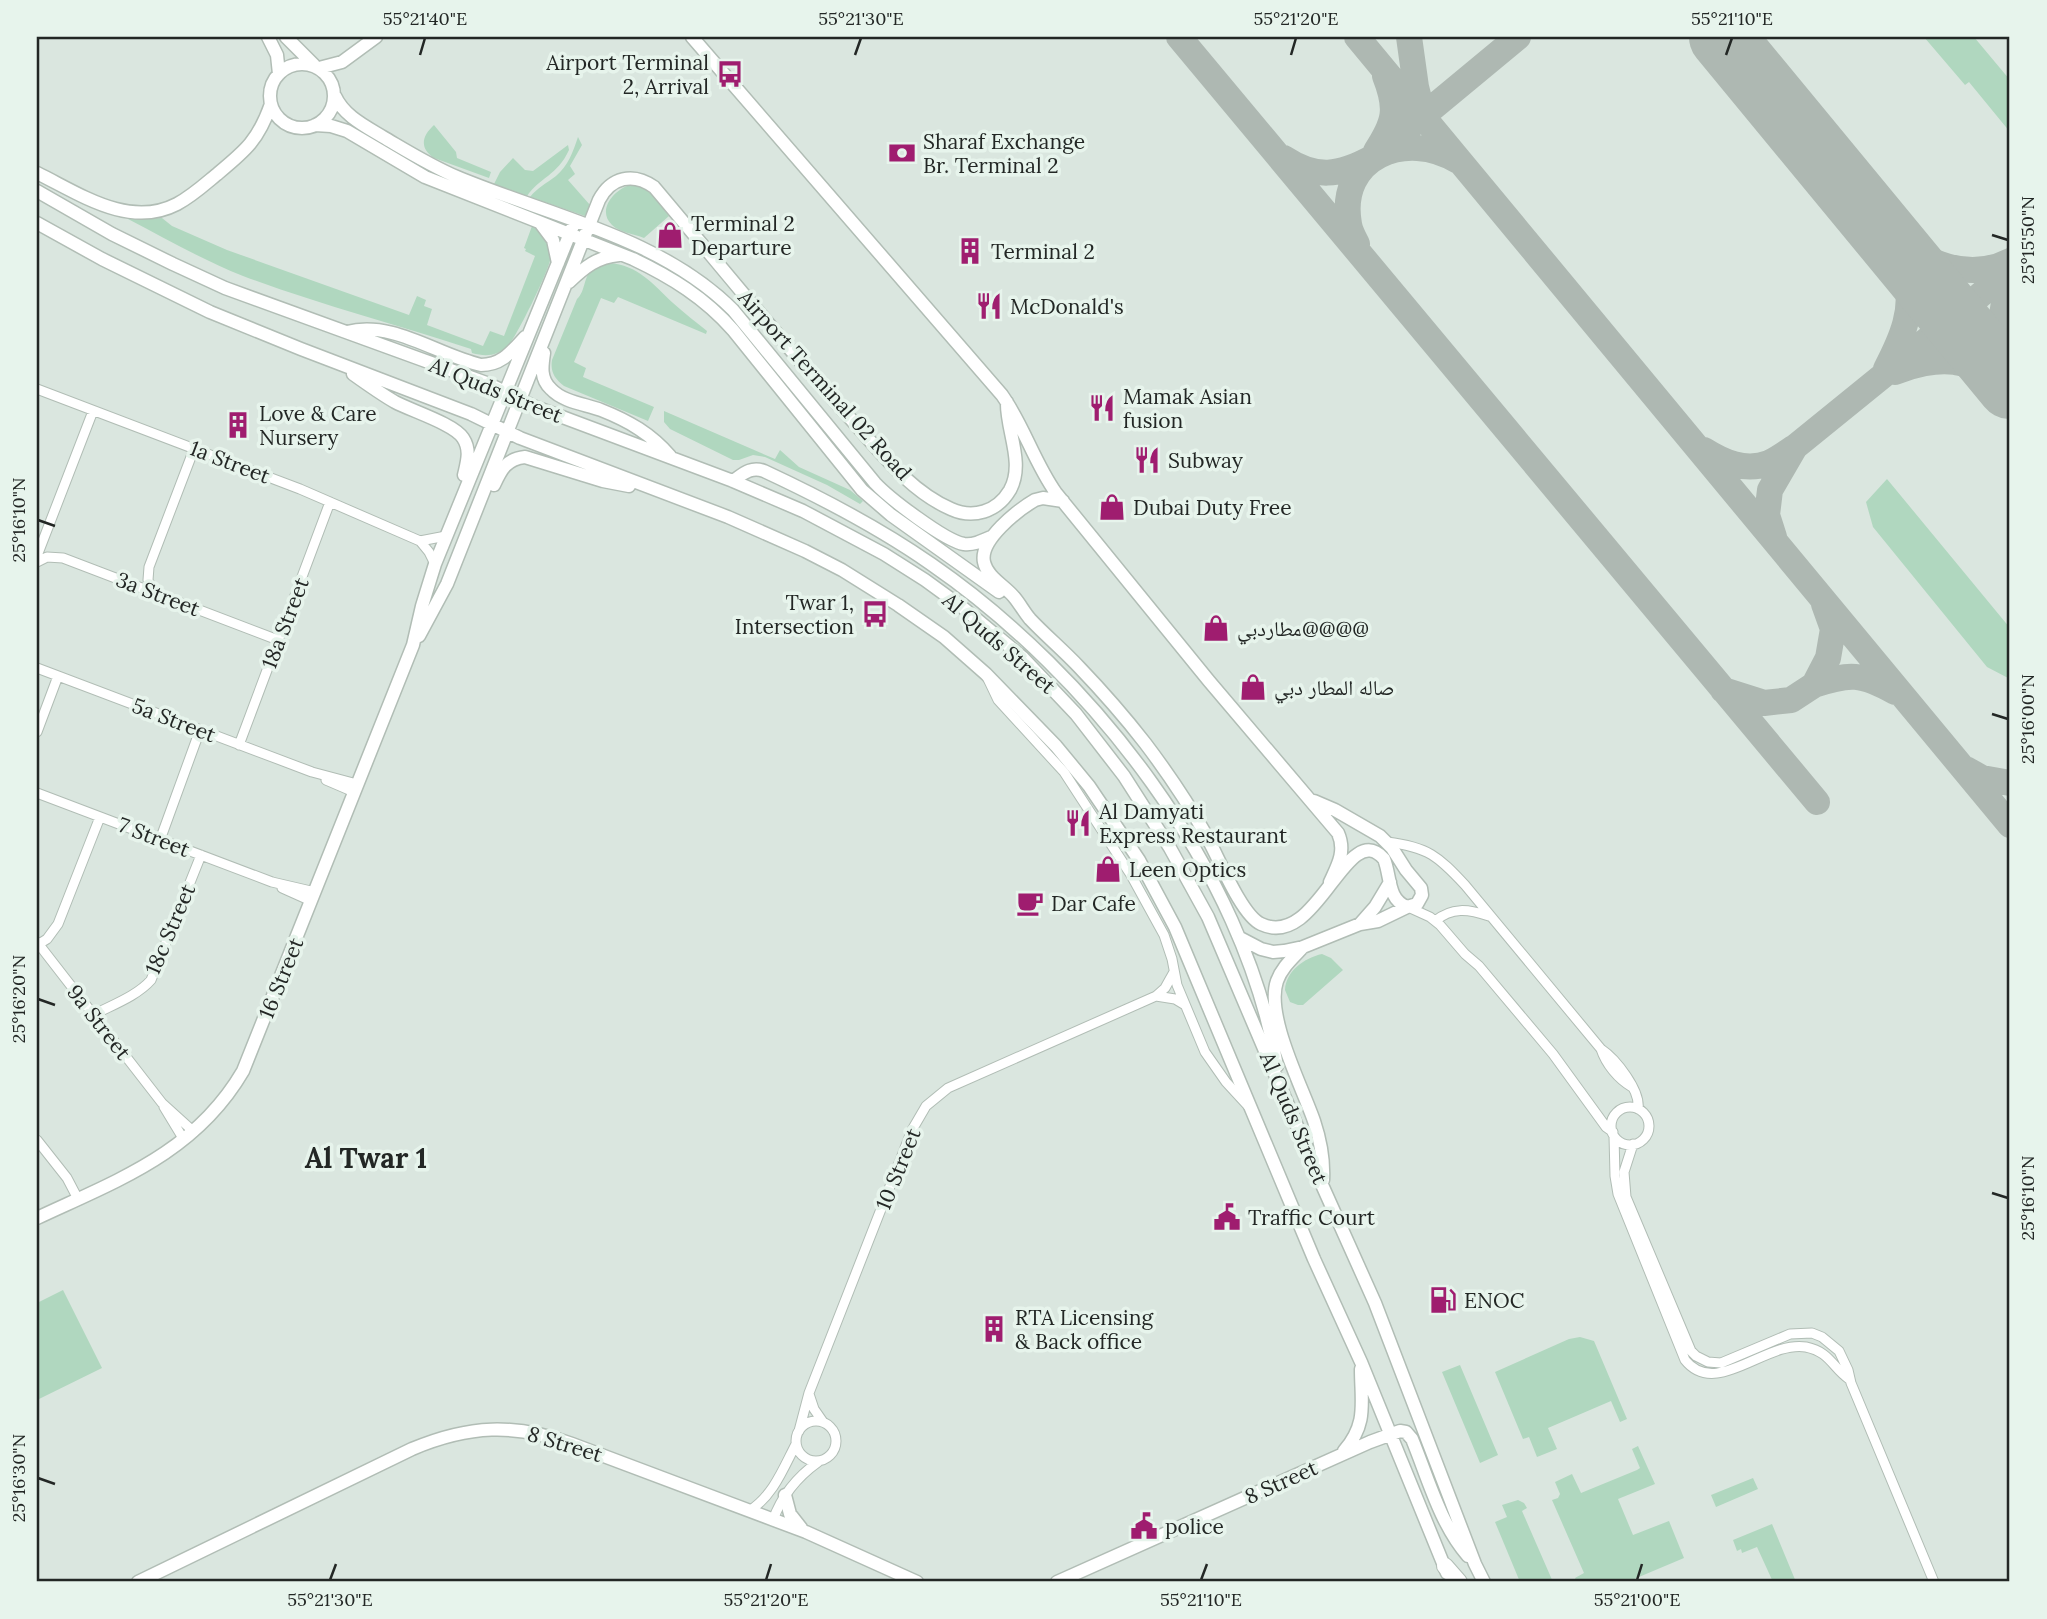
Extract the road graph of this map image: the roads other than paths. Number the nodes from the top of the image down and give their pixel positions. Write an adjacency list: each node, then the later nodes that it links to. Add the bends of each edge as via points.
1 (268, 37): 6 (street, via 278,55)
2 (286, 37): 5 (street)
3 (376, 37): 5 (street, via 342,62)
4 (691, 37): 28 (street)
5 (316, 67): 6 (street, via 298,64); 7 (street, via 332,83)
6 (279, 74): 8 (street, via 271,89)
7 (335, 96): 9 (street, via 329,114); 12 (street, Airport Terminal 02 Road, via 356,120 430,165)
8 (271, 104): 9 (street, via 288,124 301,128); 10 (street, via 258,136 242,153 187,198 159,211 117,210)
9 (315, 125): 14 (street, Airport Terminal 02 Road, via 347,131 425,177)
10 (37, 173)
11 (37, 191): 22 (street, Al Quds Street, via 112,234 225,288)
12 (575, 221): 15 (street, Airport Terminal 02 Road); 16 (street)
13 (37, 223): 24 (street, Al Quds Street, via 210,312)
14 (541, 224): 16 (street, Airport Terminal 02 Road); 19 (street, via 553,240)
15 (589, 227): 17 (street); 28 (street, Airport Terminal 02 Road, via 603,193 615,182 640,179 654,187 790,352 895,467 950,509 985,512 1011,488 1016,464); 42 (street, Airport Terminal 02 Road, via 674,264 733,310 890,498 953,540 967,544)
16 (570, 235): 17 (street, Airport Terminal 02 Road); 19 (street)
17 (584, 240): 18 (street, Airport Terminal 02 Road); 20 (street)
18 (623, 255): 20 (street, via 595,260); 51 (street, Airport Terminal 02 Road, via 673,280 715,310 862,490)
19 (558, 263): 21 (street)
20 (566, 285): 23 (street)
21 (532, 329): 22 (street, via 507,357 488,365 386,331); 26 (street)
22 (347, 332): 26 (street, Al Quds Street)
23 (547, 335): 27 (street); 33 (street, via 542,367 550,389 640,428)
24 (338, 364): 30 (street, Al Quds Street); 38 (street, via 392,400 460,433 468,458)
25 (37, 389): 29 (street, 1a Street)
26 (506, 391): 27 (street, Al Quds Street); 30 (street, 16 Street)
27 (521, 399): 31 (street, 16 Street); 33 (street, Al Quds Street)
28 (1007, 402): 37 (street)
29 (93, 411): 32 (street, 1a Street); 45 (street)
30 (492, 425): 31 (street, Al Quds Street); 38 (street, 16 Street)
31 (507, 433): 35 (street, Al Quds Street); 39 (street, 16 Street)
32 (194, 449): 36 (street, 1a Street); 48 (street, via 149,567)
33 (671, 458): 34 (street, Al Quds Street)
34 (733, 481): 40 (street, via 760,469); 44 (street, Al Quds Street)
35 (646, 487): 39 (street, via 603,481 518,458 501,470); 55 (street, Al Quds Street, via 766,533 842,570 925,624)
36 (330, 502): 43 (street, 1a Street); 52 (street, 18a Street)
37 (1063, 502): 42 (street, via 1035,500); 62 (street)
38 (456, 512): 41 (street, 16 Street)
39 (474, 519): 53 (street, 16 Street, via 442,596)
40 (871, 525): 44 (street); 50 (street)
41 (446, 536): 43 (street); 47 (street, 16 Street)
42 (991, 537): 51 (street, via 983,554 986,568)
43 (420, 541): 47 (street)
44 (884, 554): 49 (street, Al Quds Street)
45 (37, 556)
46 (37, 562): 48 (street, 3a Street, via 55,556)
47 (435, 564): 53 (street, 16 Street)
48 (153, 591): 52 (street, 3a Street)
49 (962, 607): 50 (street); 81 (street, Al Quds Street, via 1050,685 1124,776 1208,917)
50 (987, 608): 74 (street, via 1069,683 1140,767 1186,837)
51 (1028, 617): 67 (street, via 1093,681 1153,754 1252,918 1275,928 1296,923)
52 (278, 640): 59 (street, 18a Street)
53 (413, 645): 60 (street, 16 Street)
54 (37, 668): 56 (street, 5a Street)
55 (986, 674): 77 (street, via 998,700 1064,772 1131,875 1164,935); 82 (street, Al Quds Street, via 1089,786 1139,860 1191,961)
56 (58, 676): 57 (street, 5a Street); 58 (street)
57 (200, 730): 59 (street, 5a Street); 64 (street)
58 (37, 732)
59 (239, 745): 60 (street, 5a Street)
60 (356, 788): 69 (street, 16 Street)
61 (37, 793): 63 (street, 7 Street)
62 (1310, 799): 65 (street); 67 (street, via 1341,840 1341,859)
63 (100, 817): 64 (street, 7 Street); 75 (street, via 58,924)
64 (160, 839): 66 (street, 7 Street)
65 (1387, 842): 70 (street, via 1422,892 1420,901); 71 (street, via 1416,846 1432,854)
66 (201, 855): 69 (street, 7 Street); 80 (street, 18c Street, via 146,986)
67 (1330, 882): 68 (street, via 1352,857 1366,851 1384,859)
68 (1390, 882): 70 (street, via 1394,899); 73 (street)
69 (313, 896): 85 (street, 16 Street, via 243,1071 221,1104)
70 (1407, 907): 72 (street); 73 (street, via 1378,922)
71 (1491, 917): 72 (street, via 1446,912); 83 (street, via 1601,1049 1618,1077 1632,1087)
72 (1435, 921): 84 (street, via 1508,992)
73 (1360, 924): 76 (street)
74 (1240, 937): 76 (street, via 1266,951); 81 (street, via 1263,1001)
75 (38, 943): 80 (street, 9a Street)
76 (1303, 947): 88 (street, via 1282,970 1274,999 1288,1058 1317,1132)
77 (1174, 972): 78 (street, 10 Street); 79 (street)
78 (1156, 996): 79 (street); 93 (street, 10 Street, via 936,1096 918,1117)
79 (1185, 1005): 82 (street, via 1211,1062)
80 (93, 1014): 85 (street, 9a Street)
81 (1279, 1084): 88 (street, Al Quds Street)
82 (1251, 1109): 91 (street, Al Quds Street)
83 (1638, 1109): 84 (street, via 1618,1112 1612,1121); 87 (street, via 1648,1119 1648,1131)
84 (1614, 1134): 87 (street); 92 (street, via 1618,1194 1690,1366 1704,1374 1719,1374 1782,1348 1805,1347 1825,1354)
85 (189, 1136): 89 (street, 16 Street, via 144,1167)
86 (37, 1140): 89 (street)
87 (1633, 1144): 92 (street, via 1624,1172 1626,1197 1696,1356 1721,1363 1790,1334 1812,1334 1839,1351)
88 (1322, 1187): 104 (street, Al Quds Street, via 1375,1303)
89 (78, 1199): 90 (street, 16 Street)
90 (37, 1218)
91 (1360, 1362): 96 (street, Al Quds Street); 98 (street, via 1362,1419)
92 (1849, 1379): 111 (street)
93 (809, 1393): 94 (street); 95 (street, 10 Street)
94 (823, 1422): 95 (street, via 810,1422); 99 (street, via 835,1434 836,1446 831,1456)
95 (799, 1431): 97 (street)
96 (1390, 1434): 98 (street, 8 Street); 104 (street, via 1409,1434 1450,1529); 105 (street, Al Quds Street)
97 (796, 1444): 99 (street, via 801,1456); 101 (street, via 774,1487)
98 (1341, 1455): 108 (street, 8 Street, via 1153,1533)
99 (819, 1462): 100 (street)
100 (785, 1494): 102 (street); 103 (street, via 790,1514)
101 (749, 1511): 102 (street, 8 Street); 106 (street, 8 Street, via 549,1436 501,1428 472,1430 412,1449)
102 (773, 1520): 103 (street, 8 Street)
103 (804, 1531): 107 (street, 8 Street)
104 (1475, 1564): 110 (street, Al Quds Street)
105 (1448, 1574): 109 (highway)
106 (138, 1582)
107 (917, 1582)
108 (1057, 1582)
109 (1459, 1582)
110 (1484, 1582)
111 (1934, 1582)

